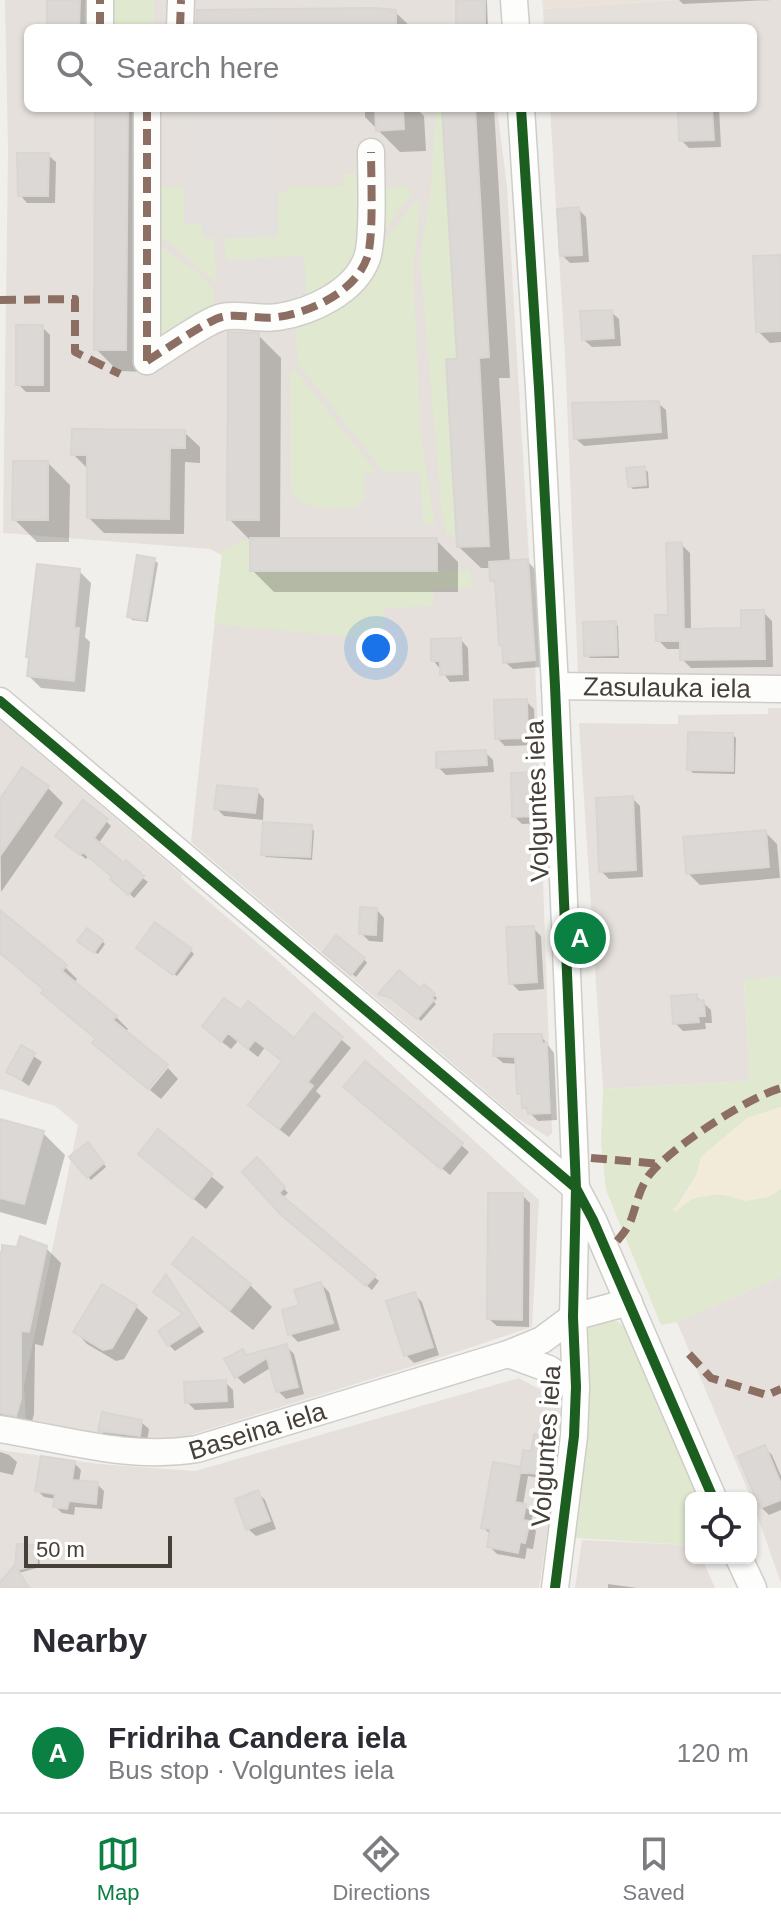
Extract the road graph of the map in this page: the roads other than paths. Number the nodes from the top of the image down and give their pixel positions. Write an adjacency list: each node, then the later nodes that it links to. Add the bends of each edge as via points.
1 (100, 0): 4 (street)
2 (181, 0): 5 (street)
3 (514, 0): 6 (street)
4 (100, 24)
5 (180, 24)
6 (516, 24)
7 (147, 112): 9 (street, via 147,361 221,316 299,312 344,288 367,258)
8 (521, 112): 10 (street, Volguntes iela)
9 (371, 152)
10 (555, 686): 11 (street, Zasulauka iela); 13 (street, Volguntes iela)
11 (781, 689)
12 (0, 701): 13 (street)
13 (576, 1188): 14 (street); 15 (street, Volguntes iela)
14 (629, 1302): 15 (street); 19 (street)
15 (573, 1317): 16 (street, Baseina iela, via 542,1340); 17 (street, Volguntes iela)
16 (508, 1354): 17 (street, via 549,1369); 18 (street, Baseina iela, via 263,1430 164,1454)
17 (576, 1387): 21 (street, Volguntes iela)
18 (0, 1429)
19 (710, 1492)
20 (742, 1564): 22 (street)
21 (555, 1588)
22 (753, 1588)

